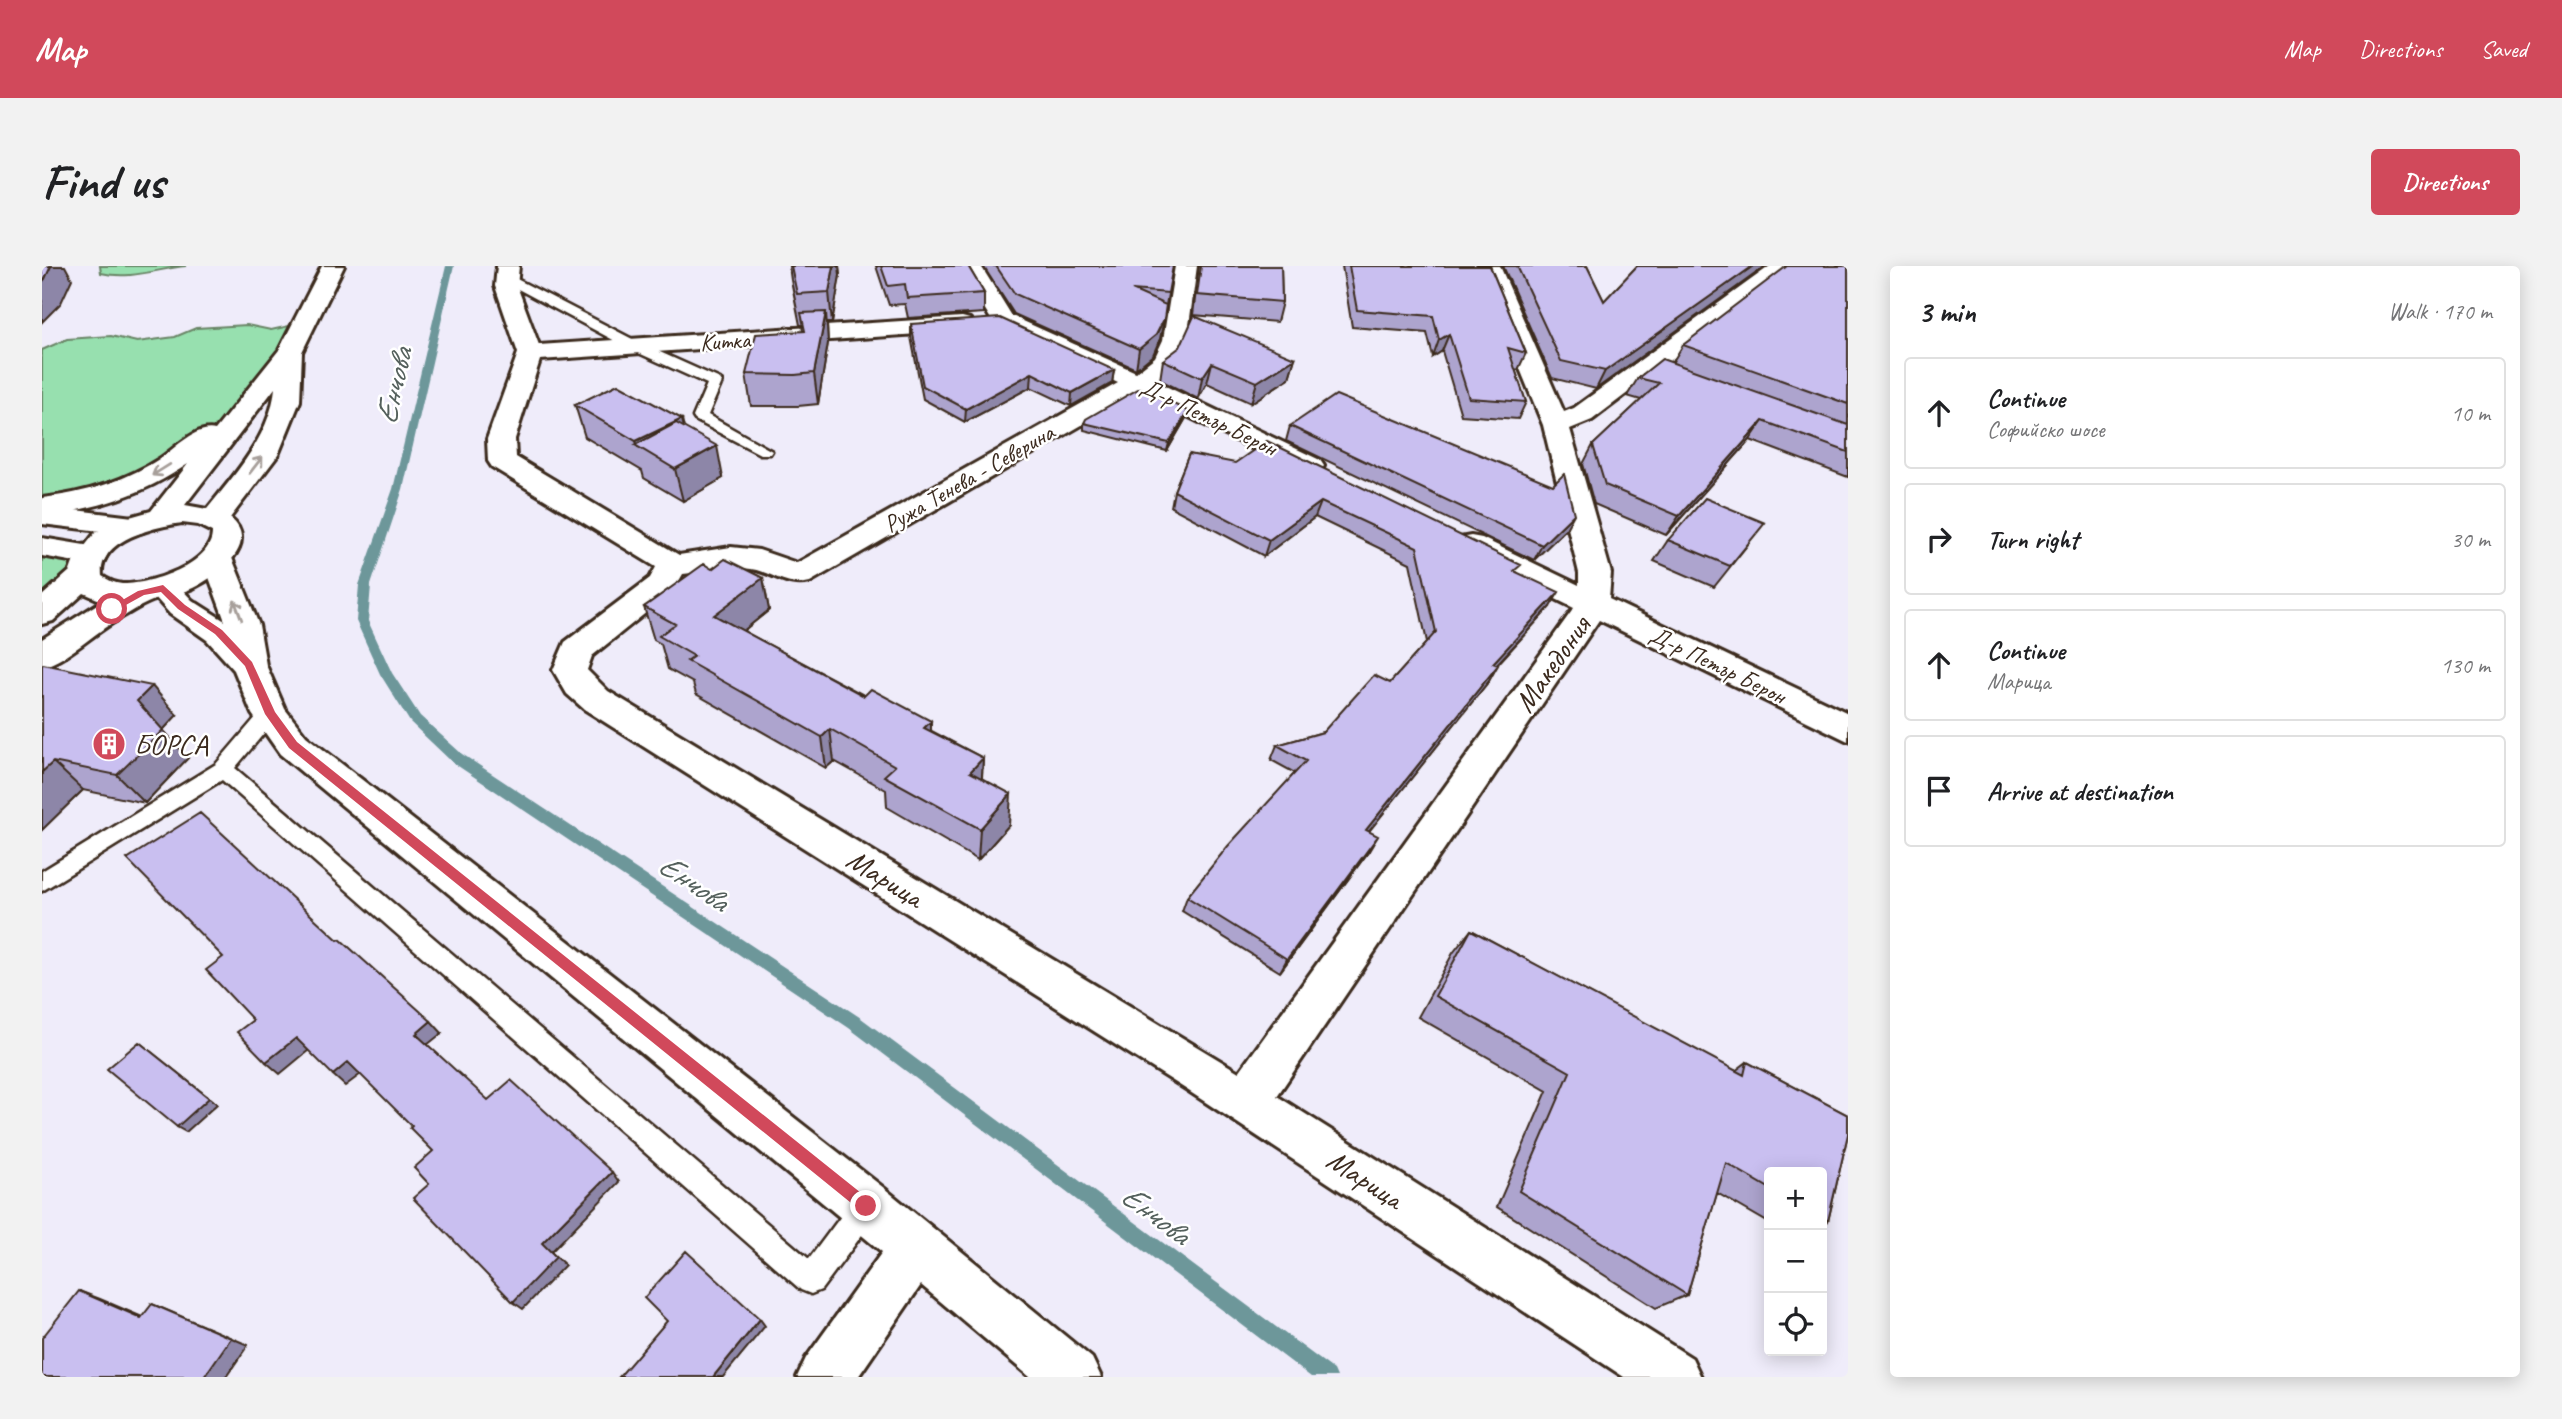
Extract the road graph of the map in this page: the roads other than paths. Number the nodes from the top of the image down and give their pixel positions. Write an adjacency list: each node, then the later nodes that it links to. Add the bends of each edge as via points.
1 (333, 266): 9 (street)
2 (970, 266): 7 (street)
3 (1186, 266): 11 (street, Ружа Тенева - Северина, via 1175,340 1165,361)
4 (1489, 266): 13 (street, Македония)
5 (1784, 266): 13 (street, via 1662,371)
6 (508, 272): 8 (lane); 10 (street, via 506,286)
7 (1003, 321): 8 (street, Китка); 11 (street, Д-р Петър Берон)
8 (638, 346): 10 (street, Китка); 14 (lane, via 715,382 701,418)
9 (290, 352): 12 (street); 19 (street, one-way to 9, via 264,455 287,401)
10 (530, 353): 25 (street, via 501,439 502,461)
11 (1138, 382): 15 (street, Д-р Петър Берон); 25 (street, Ружа Тенева - Северина, via 799,575 759,560 731,557)
12 (255, 400): 16 (street, one-way to 16, via 177,460 137,484 79,504); 18 (street)
13 (1556, 425): 27 (street, Македония, via 1595,573)
14 (765, 451)
15 (1335, 478)
16 (42, 507)
17 (42, 515): 20 (street)
18 (162, 516): 19 (street, via 200,514); 20 (street)
19 (214, 519): 23 (street, via 227,535)
20 (133, 526): 24 (street, via 102,544)
21 (1446, 533): 27 (street, Д-р Петър Берон)
22 (42, 547): 24 (street)
23 (217, 558): 26 (street, via 194,575); 30 (street, one-way to 23, via 243,625)
24 (89, 565): 26 (street, via 92,584 103,591); 28 (street)
25 (672, 566): 35 (street, Марица, via 662,584 577,650 570,670 579,685 607,708)
26 (152, 590): 29 (street, via 99,616); 30 (street, via 219,632)
27 (1593, 605): 32 (street, Д-р Петър Берон); 35 (street, Македония)
28 (42, 613)
29 (42, 655)
30 (249, 665): 31 (street)
31 (270, 714): 33 (lane); 36 (street, via 293,745)
32 (1848, 729)
33 (223, 769): 34 (lane); 36 (lane, via 811,1280)
34 (42, 882)
35 (1245, 1102): 40 (street, Марица)
36 (866, 1206): 37 (street)
37 (916, 1247): 38 (street); 39 (street)
38 (825, 1377)
39 (1073, 1377)
40 (1673, 1377)

